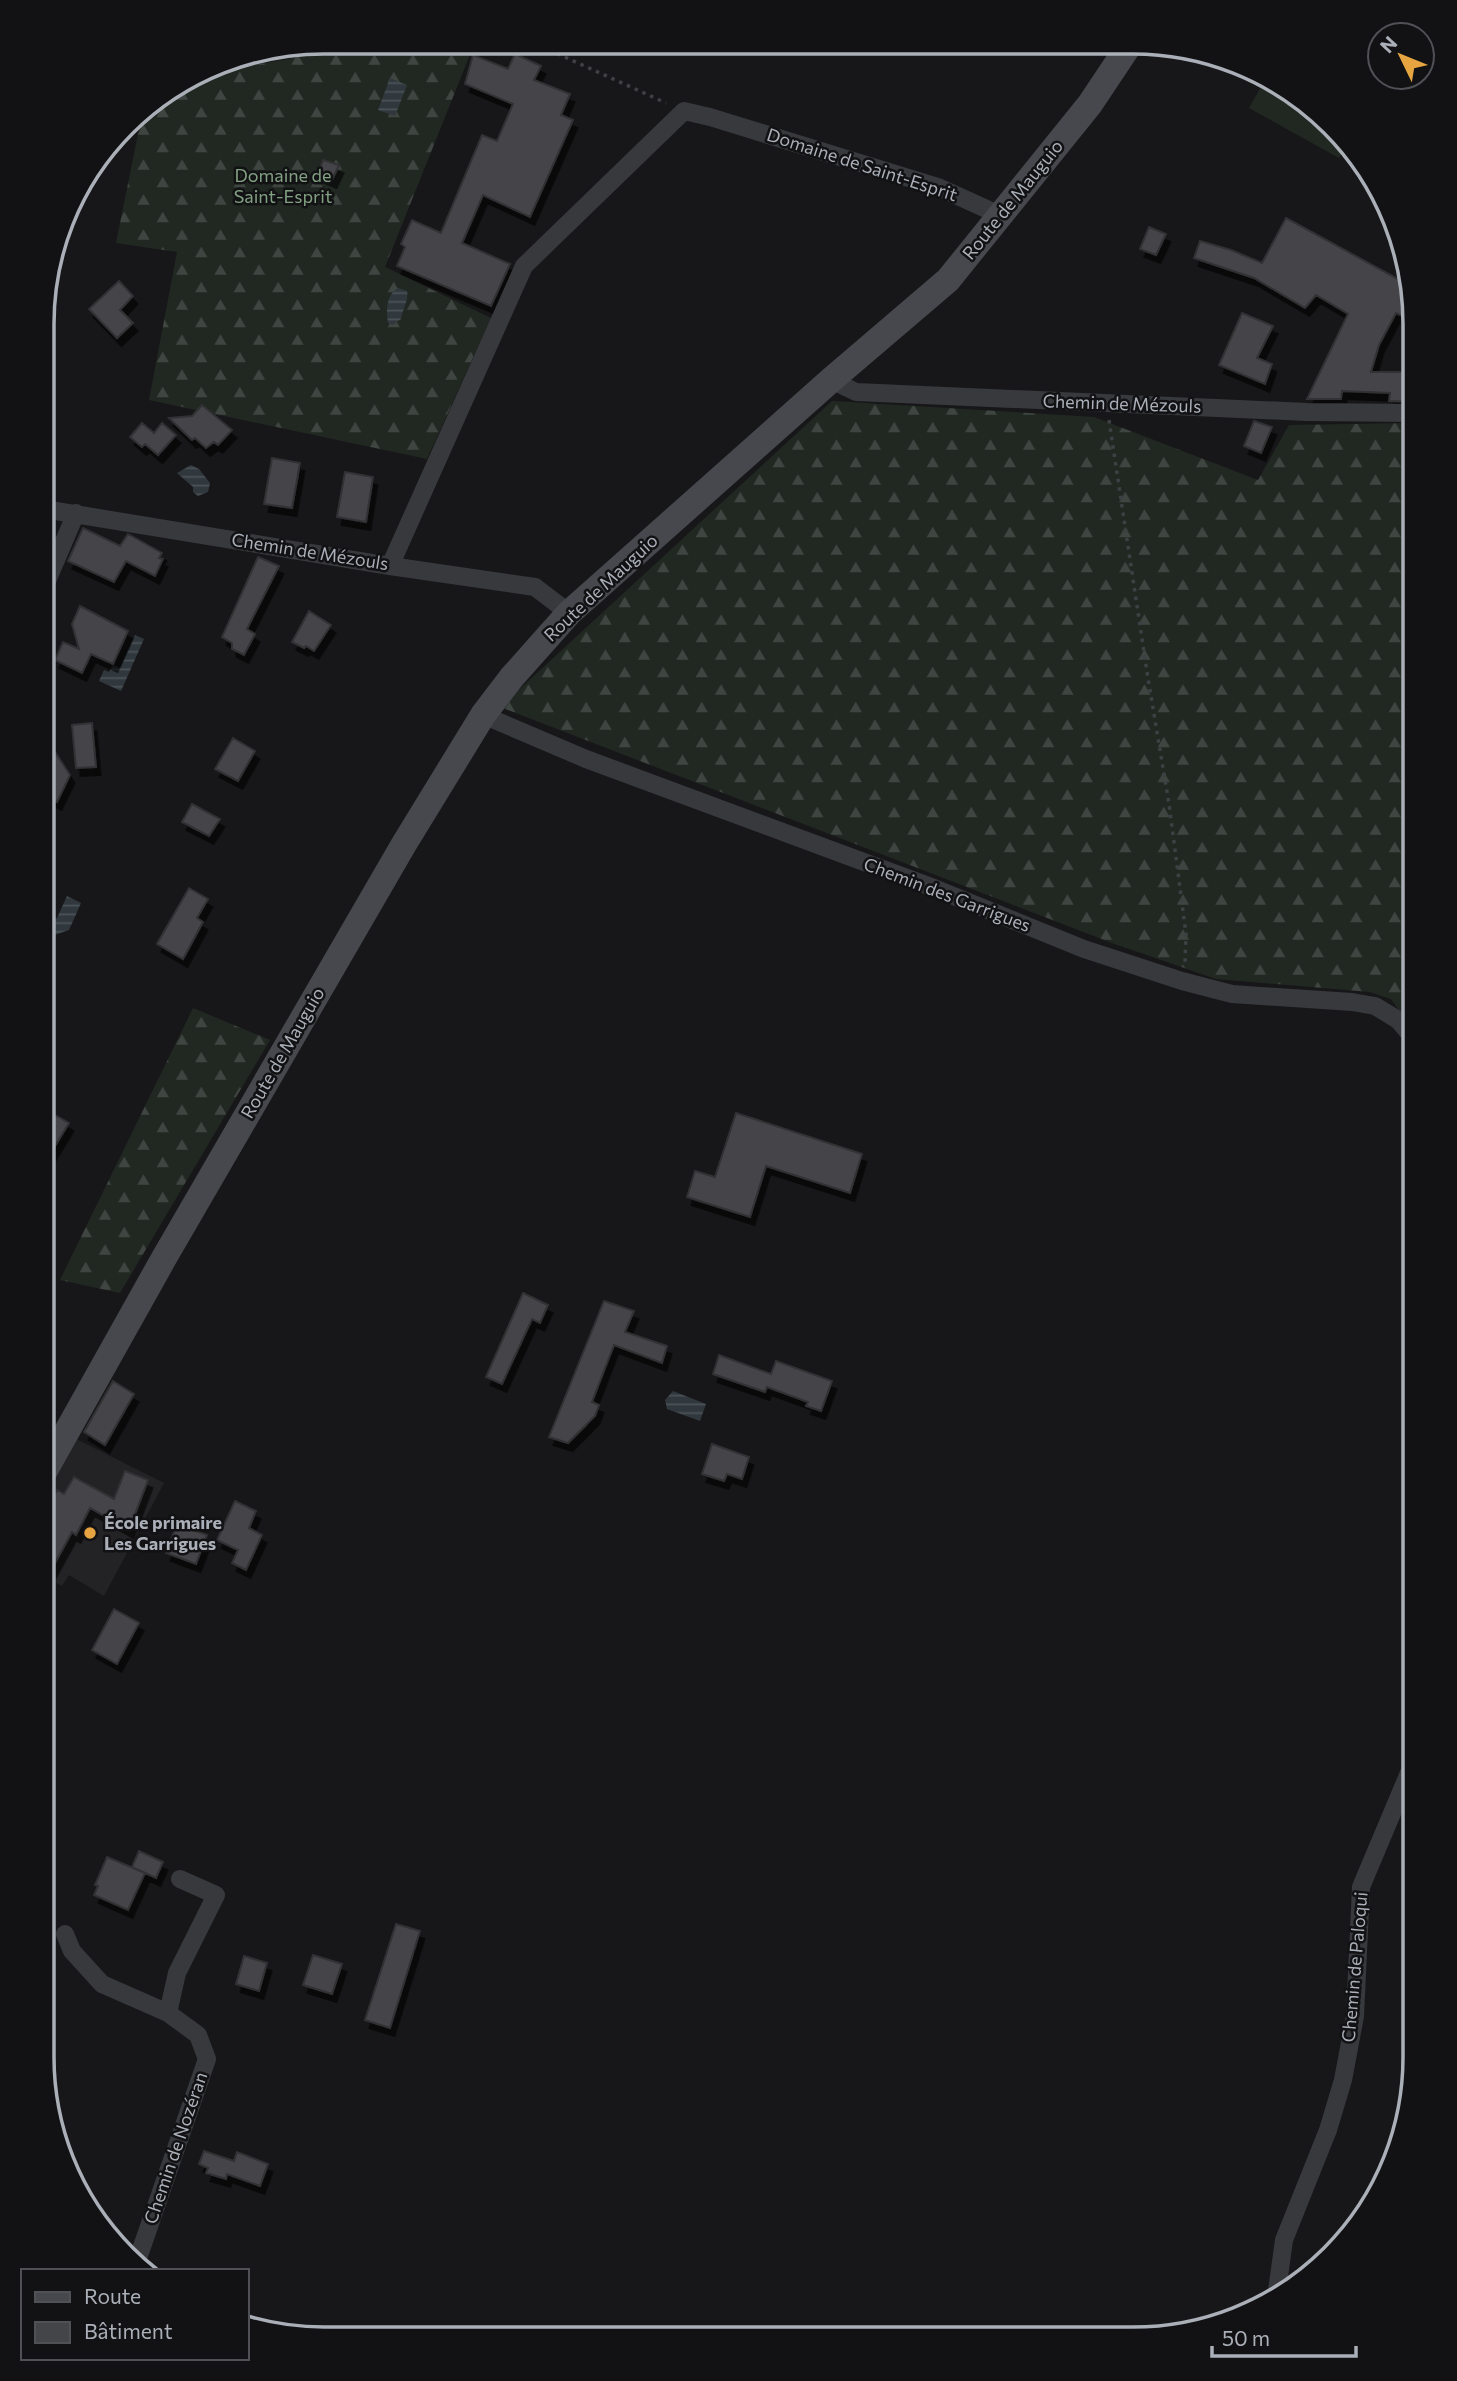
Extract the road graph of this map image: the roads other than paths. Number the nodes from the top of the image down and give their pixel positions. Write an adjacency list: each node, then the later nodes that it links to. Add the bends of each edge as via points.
1 (1123, 54): 2 (street, Route de Mauguio)
2 (1002, 216): 3 (street, Route de Mauguio, via 948,280); 8 (street, Domaine de Saint-Esprit, via 938,187 684,111 524,265)
3 (831, 380): 4 (street, Chemin de Mézouls, via 856,392); 9 (street, Route de Mauguio)
4 (1403, 413)
5 (54, 510): 6 (street, Chemin de Mézouls)
6 (76, 513): 7 (street); 8 (street, Chemin de Mézouls)
7 (54, 565)
8 (390, 566): 9 (street, Chemin de Mézouls, via 535,587)
9 (569, 613): 10 (street, Route de Mauguio)
10 (483, 715): 11 (street, Chemin des Garrigues, via 1084,949 1232,994 1375,1006); 12 (street, Route de Mauguio, via 404,844)
11 (1403, 1025)
12 (54, 1454)
13 (1403, 1789): 18 (street, Chemin de Paloqui, via 1361,1887 1355,2016 1343,2080 1284,2240)
14 (180, 1879): 16 (street, via 216,1895 177,1973)
15 (65, 1934): 16 (street, Chemin de Nozéran, via 72,1951 102,1984)
16 (167, 2013): 17 (street, Chemin de Nozéran, via 198,2035 207,2059)
17 (139, 2254)
18 (1278, 2284)

